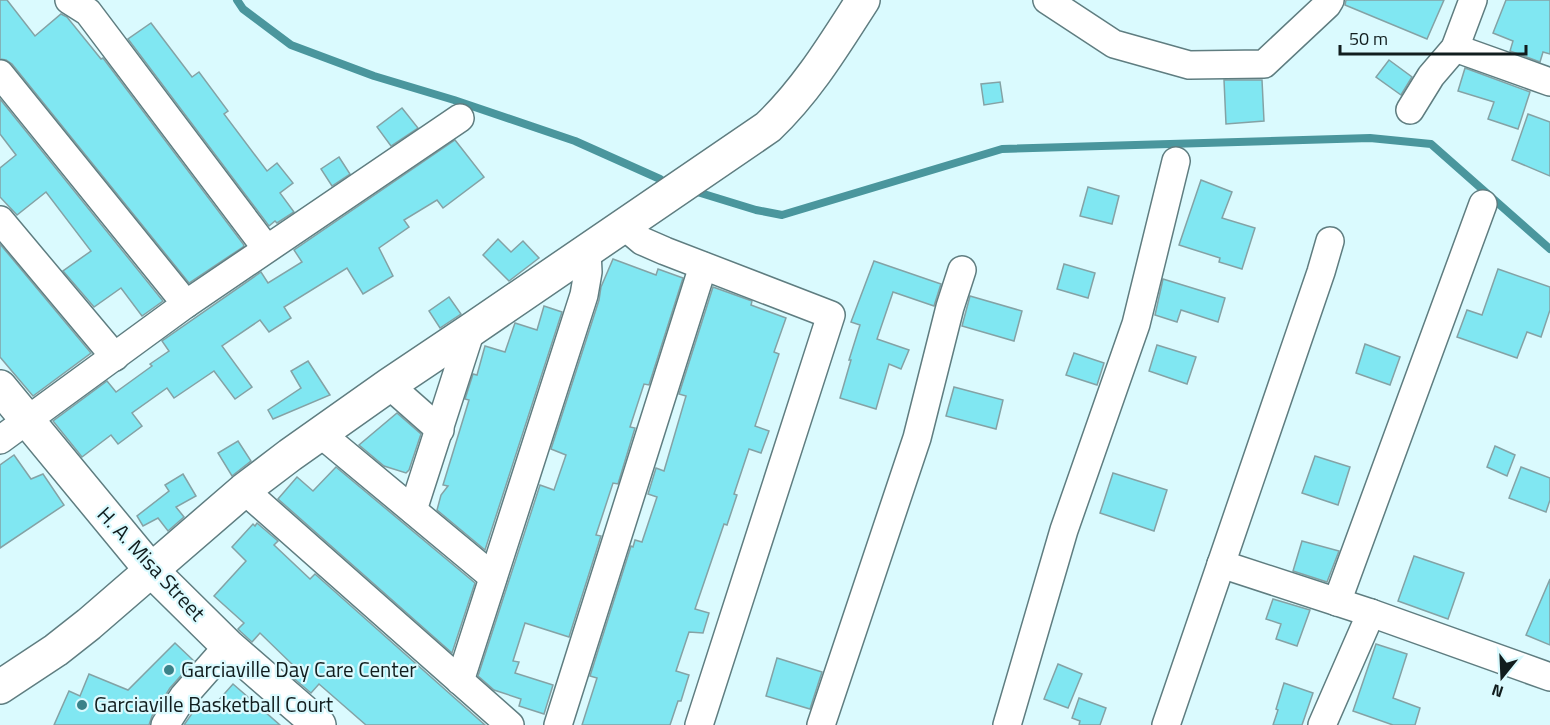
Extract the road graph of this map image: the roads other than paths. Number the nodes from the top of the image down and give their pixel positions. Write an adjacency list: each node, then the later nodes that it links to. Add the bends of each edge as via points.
1 (69, 0): 16 (street, via 88,12)
2 (864, 0): 14 (street, via 808,84 782,114 746,143)
3 (1047, 0): 5 (street, via 1114,44 1189,65 1264,64)
4 (1473, 0): 6 (street)
5 (1325, 2)
6 (1455, 48): 8 (street); 9 (street)
7 (0, 74): 20 (street)
8 (1550, 82)
9 (1410, 110)
10 (460, 118): 16 (street)
11 (1176, 161): 46 (street, via 1136,324 1064,530)
12 (1483, 204): 34 (street)
13 (0, 220): 22 (street)
14 (623, 225): 17 (street); 18 (street, via 642,241)
15 (1330, 241): 31 (street)
16 (266, 248): 20 (street)
17 (587, 250): 21 (street); 33 (street, via 584,295)
18 (703, 266): 43 (street); 44 (street, via 831,315)
19 (962, 270): 45 (street, via 916,438)
20 (186, 304): 22 (street)
21 (471, 330): 23 (street); 26 (street)
22 (115, 357): 25 (street)
23 (389, 385): 26 (street); 27 (street)
24 (0, 387): 25 (street, H. A. Misa Street)
25 (27, 421): 28 (street); 32 (street, H. A. Misa Street)
26 (440, 430): 30 (street)
27 (321, 434): 29 (street); 30 (street)
28 (0, 440)
29 (244, 490): 32 (street); 38 (street)
30 (412, 510): 33 (street)
31 (1221, 564): 34 (street); 47 (street)
32 (151, 570): 36 (street, H. A. Misa Street); 39 (street, via 56,650)
33 (493, 576): 38 (street)
34 (1337, 602): 35 (street)
35 (1371, 613): 37 (street); 48 (street)
36 (228, 646): 40 (street, via 183,697); 41 (street, H. A. Misa Street)
37 (1550, 677)
38 (460, 681): 42 (street)
39 (0, 687)
40 (165, 725)
41 (319, 725)
42 (510, 725)
43 (558, 725)
44 (699, 725)
45 (821, 725)
46 (1008, 725)
47 (1166, 725)
48 (1323, 725)

